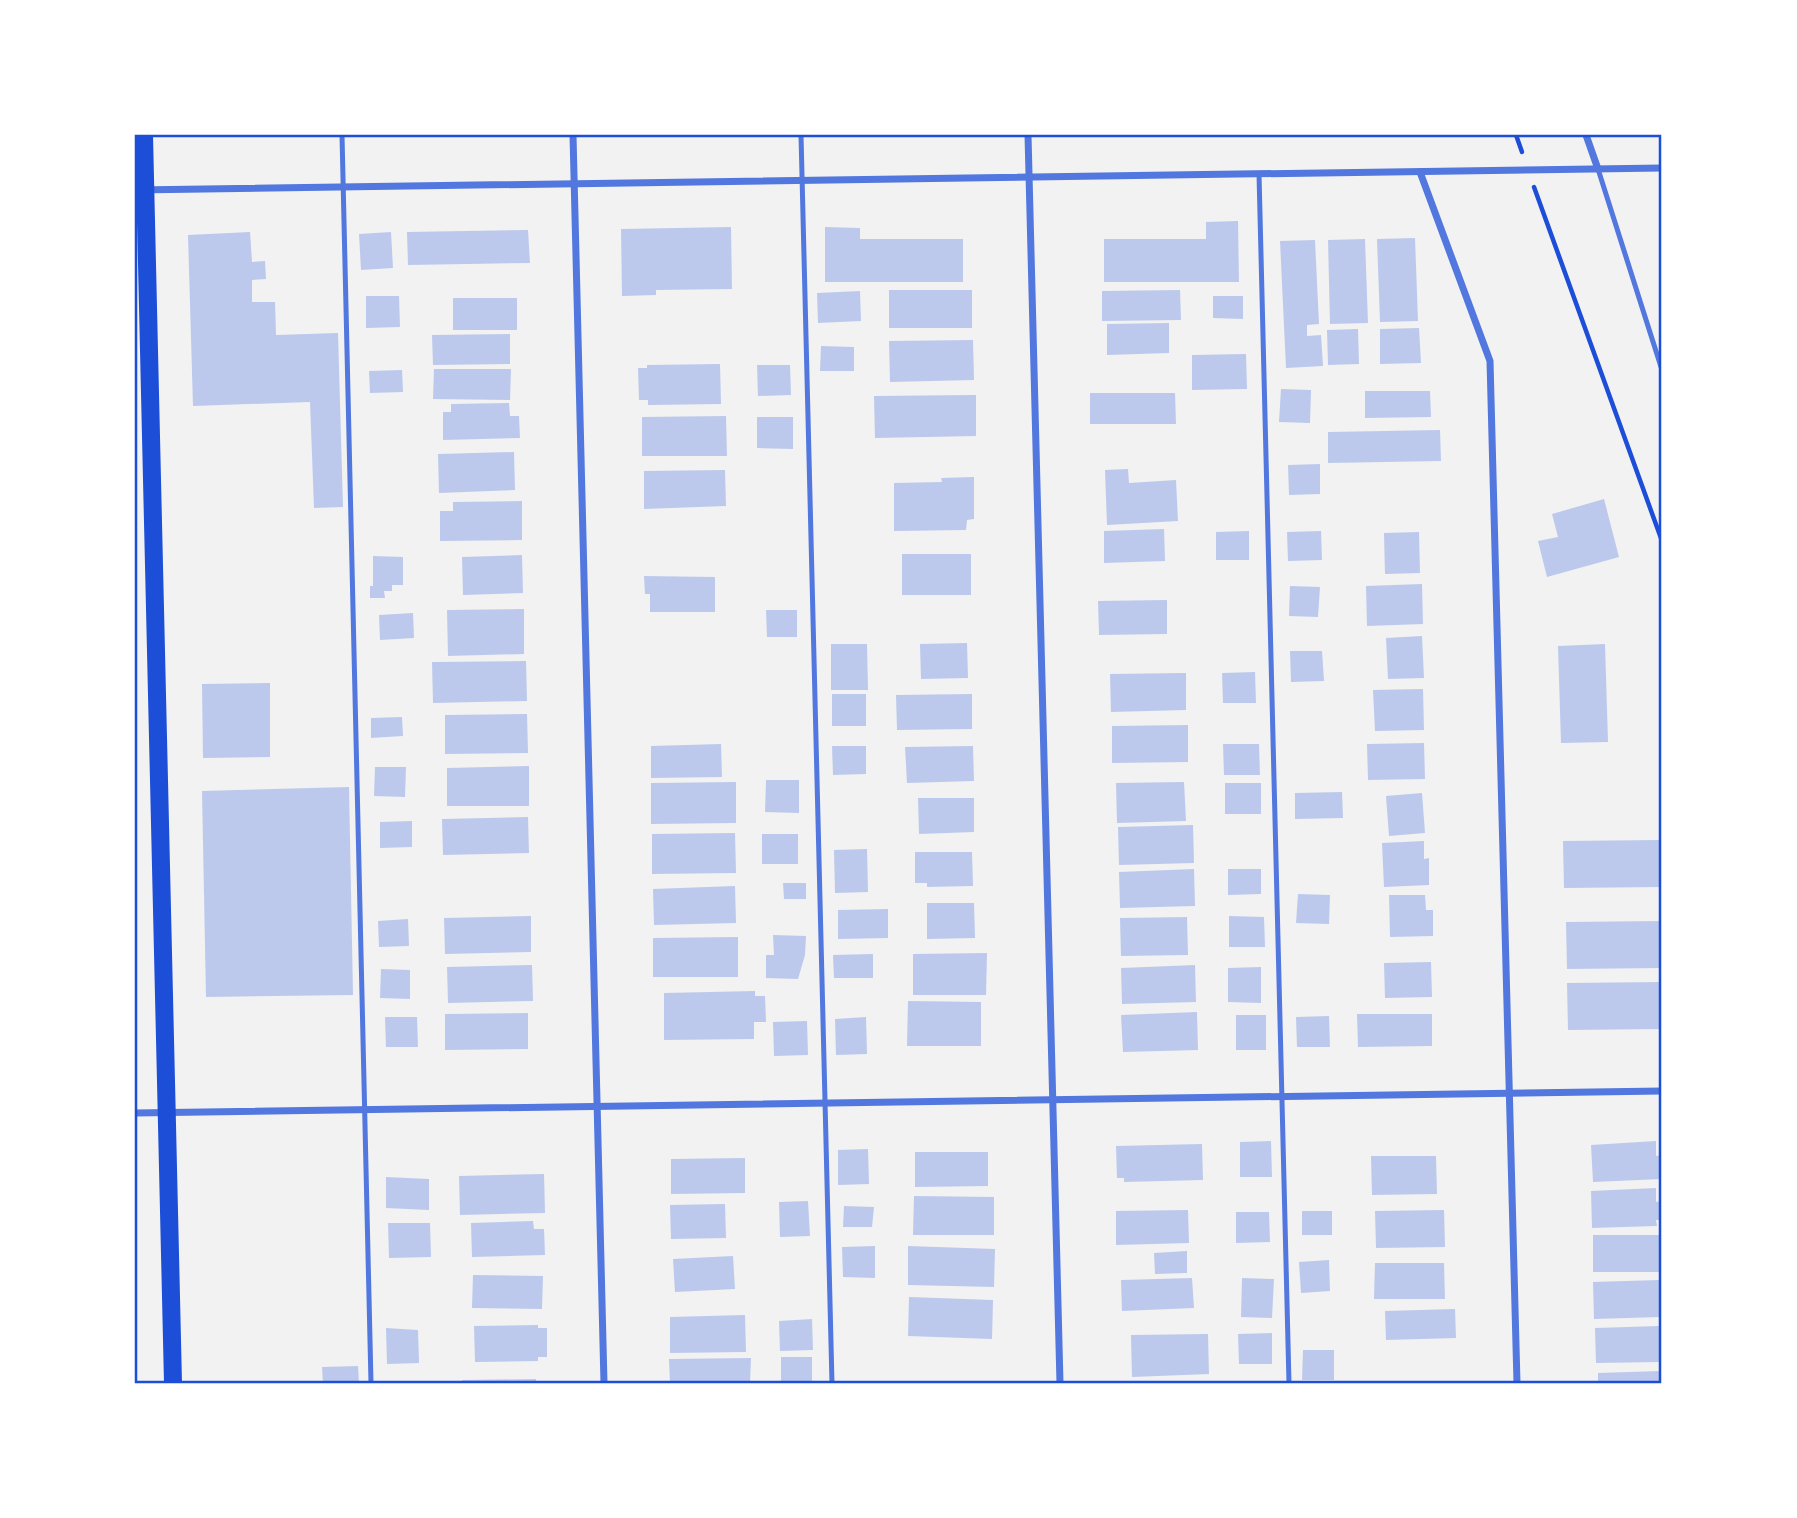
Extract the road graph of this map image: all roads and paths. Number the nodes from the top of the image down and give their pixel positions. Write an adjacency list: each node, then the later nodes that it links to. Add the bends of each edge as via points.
1 (144, 135): 15 (main road)
2 (342, 135): 14 (lane)
3 (573, 135): 13 (street)
4 (801, 135): 12 (lane)
5 (1028, 135): 11 (street)
6 (1586, 135): 7 (street)
7 (1598, 169): 8 (street); 9 (street); 17 (lane)
8 (1662, 169)
9 (1420, 172): 10 (street); 20 (street, via 1490,361)
10 (1259, 174): 11 (street); 21 (lane)
11 (1029, 177): 12 (street); 22 (street)
12 (802, 180): 13 (street); 23 (lane)
13 (574, 184): 14 (street); 24 (street)
14 (344, 187): 15 (street); 25 (lane)
15 (140, 190): 27 (main road)
16 (1541, 206): 18 (path)
17 (1662, 370)
18 (1662, 541)
19 (1662, 1091): 20 (street)
20 (1509, 1093): 21 (street); 34 (street)
21 (1282, 1096): 22 (street); 33 (lane)
22 (1054, 1099): 23 (street); 32 (street)
23 (825, 1103): 24 (street); 31 (lane)
24 (597, 1106): 25 (street); 30 (street)
25 (365, 1110): 27 (street); 29 (lane)
26 (135, 1112): 27 (street)
27 (166, 1112): 28 (main road)
28 (173, 1383)
29 (371, 1383)
30 (604, 1383)
31 (832, 1383)
32 (1060, 1383)
33 (1289, 1383)
34 (1517, 1383)

